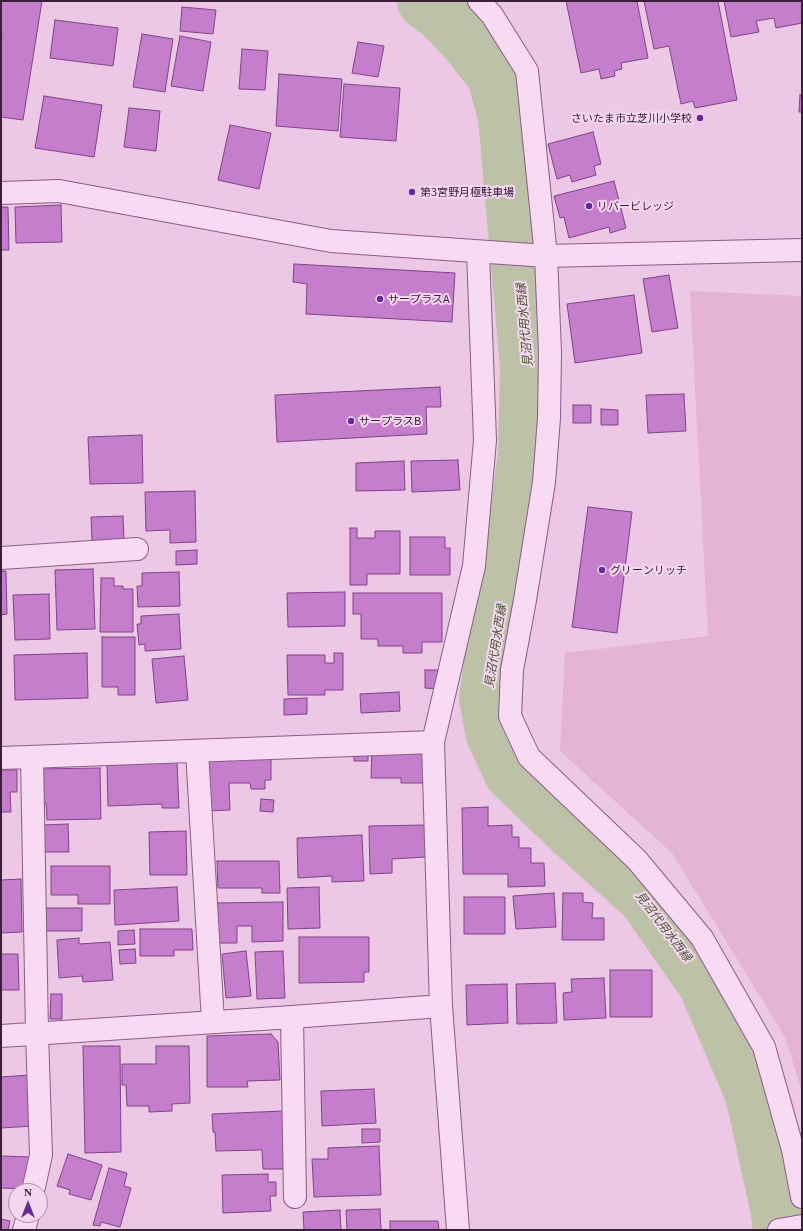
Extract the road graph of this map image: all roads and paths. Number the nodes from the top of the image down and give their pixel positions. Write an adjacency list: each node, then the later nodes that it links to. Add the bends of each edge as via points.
1 (479, 1): 5 (street, via 492,15 526,71)
2 (1, 193): 4 (street, via 59,191 331,241)
3 (802, 250): 5 (street)
4 (478, 252): 5 (street); 8 (street, via 485,440 474,566)
5 (546, 256): 19 (street, via 550,352 549,418 544,482 512,670 510,716 529,757 637,860 702,938 764,1047 793,1150)
6 (137, 549): 7 (street)
7 (1, 558)
8 (433, 742): 9 (street); 12 (street)
9 (197, 751): 10 (street); 14 (street)
10 (32, 756): 11 (street); 15 (street)
11 (1, 758)
12 (442, 1006): 13 (street); 21 (street)
13 (292, 1017): 14 (street); 18 (street)
14 (213, 1022): 15 (street)
15 (37, 1033): 16 (street); 17 (street, via 41,1155)
16 (1, 1036)
17 (35, 1183)
18 (295, 1197)
19 (802, 1197)
20 (802, 1226): 22 (street)
21 (458, 1230)
22 (779, 1230)

